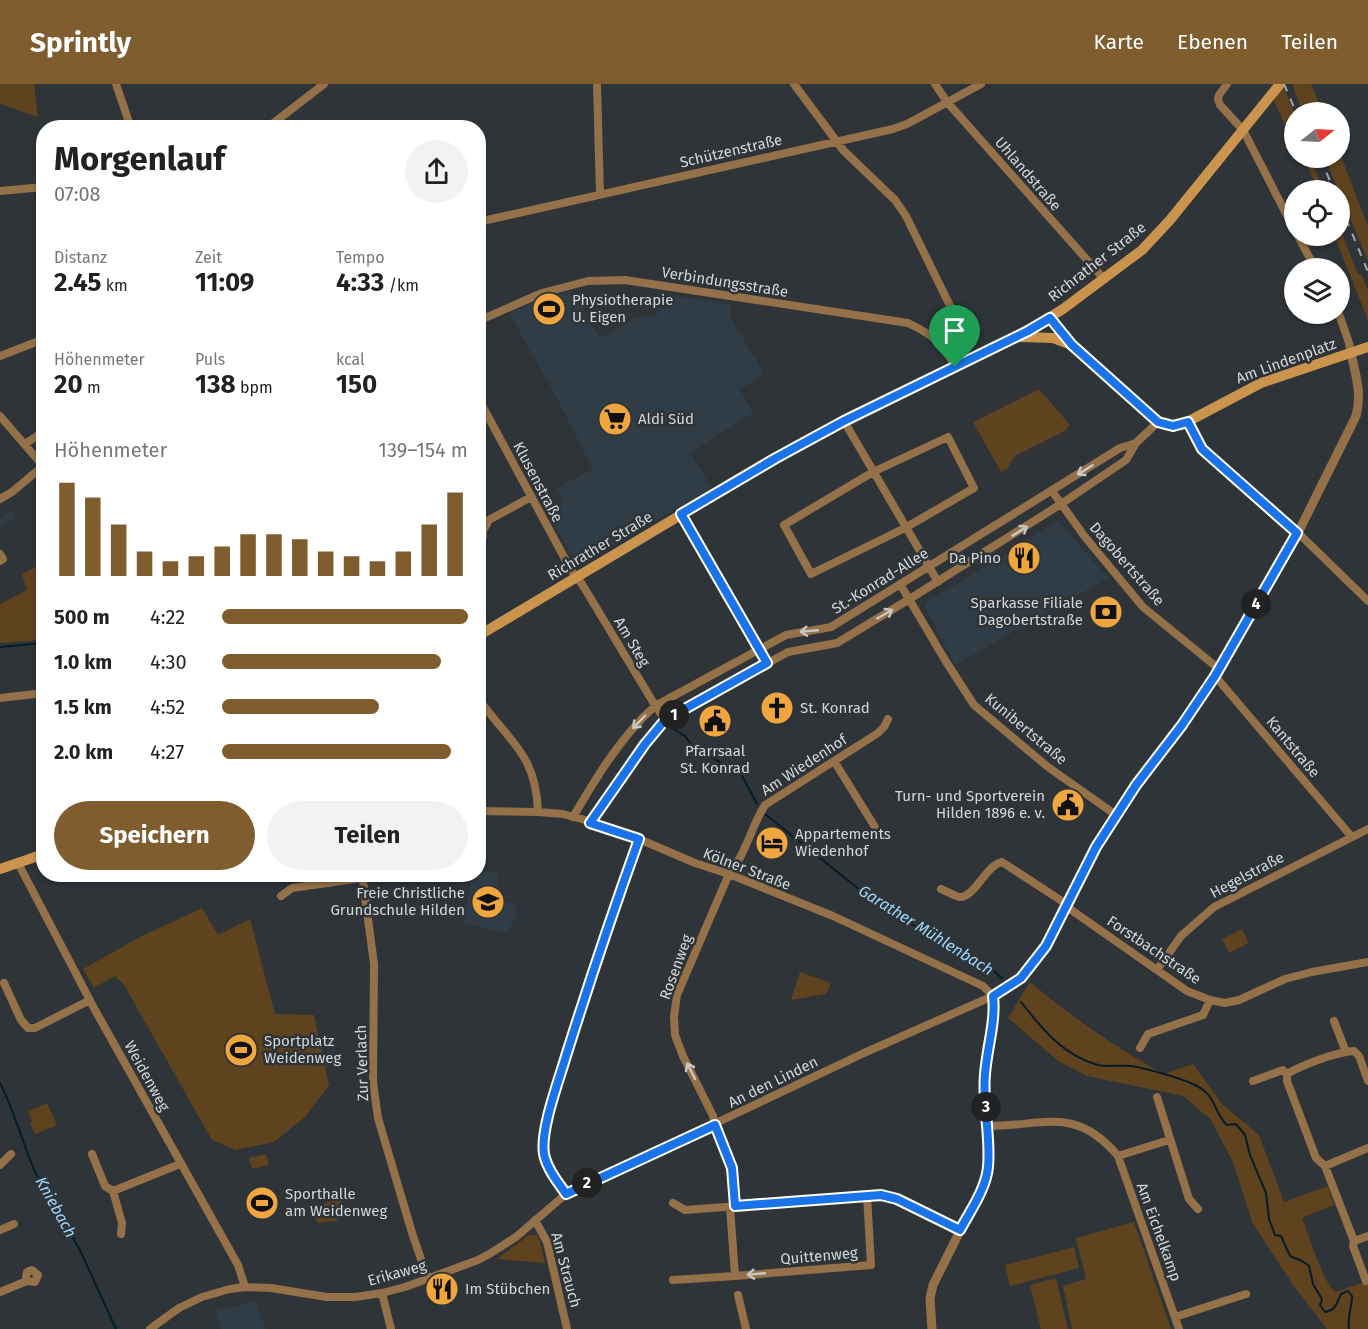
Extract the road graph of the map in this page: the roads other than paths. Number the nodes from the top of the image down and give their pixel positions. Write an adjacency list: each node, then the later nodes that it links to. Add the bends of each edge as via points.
1 (116, 84): 10 (street)
2 (324, 84): 11 (street)
3 (597, 84): 16 (street)
4 (794, 84): 13 (street)
5 (935, 84): 9 (street, Uhlandstraße)
6 (981, 84): 9 (street, Schützenstraße)
7 (1227, 84): 12 (street, via 1218,99 1220,105)
8 (1280, 84): 12 (main road, Richrather Straße)
9 (947, 102): 13 (street, Schützenstraße, via 907,124); 19 (street, Uhlandstraße)
10 (128, 120)
11 (277, 120)
12 (1243, 130): 17 (street); 19 (main road, Richrather Straße, via 1170,220 1142,250)
13 (836, 142): 16 (street, Schützenstraße); 26 (street, via 895,200 906,216 954,314)
14 (36, 188): 15 (street)
15 (0, 191)
16 (600, 195): 18 (street, Schützenstraße)
17 (1284, 210)
18 (486, 220)
19 (1104, 279): 21 (main road, Richrather Straße)
20 (486, 318): 26 (street, Verbindungsstraße, via 542,293 588,281 625,280 908,323)
21 (1050, 318): 23 (main road, Richrather Straße); 24 (main road); 27 (main road)
22 (1342, 324): 29 (street)
23 (1016, 337): 24 (main road); 31 (main road, Richrather Straße)
24 (1053, 338): 27 (main road)
25 (36, 342): 30 (street)
26 (940, 343): 31 (street, Verbindungsstraße)
27 (1072, 345): 35 (main road)
28 (1368, 347): 29 (main road)
29 (1350, 348): 36 (main road, Am Lindenplatz, via 1261,383); 52 (street, Am Lindenplatz, via 1359,387 1356,416)
30 (0, 354)
31 (955, 367): 34 (main road, Richrather Straße)
32 (486, 413): 44 (street, Klusenstraße)
33 (0, 416): 39 (street)
34 (844, 421): 42 (street); 47 (main road, Richrather Straße)
35 (1158, 422): 36 (main road, via 1173,426); 38 (street, St.-Konrad-Allee)
36 (1188, 422): 52 (street, via 1202,449)
37 (36, 436): 39 (street)
38 (1136, 443): 43 (street, St.-Konrad-Allee, one-way to 43, via 1120,448); 46 (street, St.-Konrad-Allee, via 1126,460)
39 (25, 444): 40 (street)
40 (36, 457)
41 (36, 472): 45 (street)
42 (873, 472): 51 (street); 51 (street, via 948,437 974,488); 51 (street, via 784,525 812,574)
43 (1052, 490): 46 (street, Dagobertstraße); 55 (street, St.-Konrad-Allee)
44 (531, 497): 48 (street); 56 (street, Klusenstraße)
45 (0, 499)
46 (1062, 504): 57 (street, St.-Konrad-Allee, one-way to 46); 64 (street, Dagobertstraße, via 1143,606)
47 (681, 514): 56 (main road, Richrather Straße); 62 (street)
48 (490, 520): 49 (street); 50 (street)
49 (486, 522)
50 (486, 526)
51 (905, 528): 55 (street)
52 (1297, 533): 60 (street); 64 (street, Am Lindenplatz)
53 (0, 554): 54 (street)
54 (0, 561)
55 (928, 567): 57 (street); 58 (street, St.-Konrad-Allee)
56 (576, 577): 61 (main road, Richrather Straße); 67 (street, Am Steg)
57 (938, 582): 59 (street, St.-Konrad-Allee)
58 (900, 584): 59 (street, Kunibertstraße); 62 (street, St.-Konrad-Allee, one-way to 62, via 831,627 791,633)
59 (908, 600): 63 (street, St.-Konrad-Allee, one-way to 59, via 788,652 833,645); 74 (street, Kunibertstraße, via 974,705 1048,767)
60 (1368, 601)
61 (486, 631)
62 (760, 648): 63 (street); 67 (street, St.-Konrad-Allee)
63 (767, 663): 70 (street, St.-Konrad-Allee)
64 (1217, 673): 74 (street, Am Lindenplatz); 79 (street, Kantstraße)
65 (36, 694): 66 (street)
66 (0, 698)
67 (655, 706): 70 (street, Am Steg); 75 (street, St.-Konrad-Allee, one-way to 75, via 637,722)
68 (486, 708): 73 (street, via 531,768)
69 (888, 719): 71 (street, Am Wiedenhof, via 878,733)
70 (665, 720): 76 (street, St.-Konrad-Allee)
71 (834, 761): 77 (street); 84 (street, Am Wiedenhof, via 765,805 739,863)
72 (486, 811): 73 (street, Kölner Straße)
73 (538, 812): 75 (street, Kölner Straße)
74 (1116, 815): 89 (street, Am Lindenplatz)
75 (573, 817): 76 (street, Kölner Straße)
76 (590, 823): 80 (street, Kölner Straße)
77 (875, 827)
78 (1368, 829): 79 (street, Hegelstraße)
79 (1351, 836): 91 (street, Hegelstraße, via 1214,907 1181,936)
80 (639, 839): 84 (street, Kölner Straße); 114 (street, via 595,965 544,1137 548,1165)
81 (36, 857): 82 (main road)
82 (18, 863): 83 (main road); 94 (street, Weidenweg)
83 (0, 869)
84 (729, 874): 93 (street, Kölner Straße, via 933,962 983,986); 103 (street, Rosenweg, one-way to 84, via 675,1035 674,1017 677,996)
85 (327, 882): 88 (street, via 292,888)
86 (363, 882): 127 (street, Zur Verlach, via 374,964 373,1082 378,1118)
87 (941, 889): 89 (street, Forstbachstraße, via 958,897 968,895 994,865 1002,862)
88 (281, 896)
89 (1068, 906): 91 (street, Forstbachstraße); 93 (street, Am Lindenplatz, via 1030,968 1014,984)
90 (1368, 962): 95 (street, Forstbachstraße, via 1285,979 1225,1004)
91 (1157, 970): 95 (street, Forstbachstraße, via 1187,991)
92 (4, 983): 94 (street, via 28,1028)
93 (993, 996): 103 (street, An den Linden); 104 (street, via 984,1077)
94 (90, 1000): 110 (street, Weidenweg)
95 (1210, 1000): 97 (street, via 1203,1015 1149,1034)
96 (1334, 1021): 98 (street)
97 (1140, 1048)
98 (1346, 1052): 99 (street); 101 (street, via 1354,1051 1359,1056)
99 (1287, 1074): 100 (street, via 1283,1070); 112 (street, via 1316,1158)
100 (1253, 1081)
101 (1368, 1081)
102 (1157, 1096): 105 (street)
103 (715, 1125): 114 (street, An den Linden); 117 (street, Rosenweg, via 732,1168)
104 (988, 1126): 109 (street, Am Eichelkamp, via 1059,1121 1080,1125 1107,1143); 122 (street, via 988,1168)
105 (1169, 1140): 109 (street); 118 (street, via 1189,1199)
106 (1368, 1148): 112 (street)
107 (11, 1154): 111 (street)
108 (92, 1154): 113 (street, via 105,1186)
109 (1118, 1156): 136 (street, Am Eichelkamp)
110 (180, 1164): 113 (street); 131 (street, Weidenweg, via 238,1265)
111 (0, 1165)
112 (1325, 1166): 125 (street)
113 (113, 1191): 123 (street)
114 (566, 1194): 119 (street, Erikaweg)
115 (867, 1196): 117 (street); 122 (street, via 897,1199); 126 (street, Quittenweg, one-way to 126, via 871,1265)
116 (673, 1203): 117 (street, via 685,1210)
117 (733, 1206): 126 (street)
118 (1198, 1209)
119 (535, 1220): 127 (street, Erikaweg, via 491,1253); 139 (street, Am Strauch, via 547,1242)
120 (14, 1224): 121 (street)
121 (0, 1230)
122 (960, 1230): 141 (street, via 933,1285)
123 (121, 1234)
124 (1368, 1236): 125 (street)
125 (1354, 1241): 130 (street)
126 (735, 1276): 128 (street, Quittenweg)
127 (428, 1279): 133 (street, Erikaweg)
128 (673, 1280)
129 (27, 1281): 132 (street)
130 (1366, 1281)
131 (245, 1287): 133 (street, Erikaweg, via 327,1297); 137 (street, Erikaweg, via 202,1297)
132 (0, 1292)
133 (382, 1293): 138 (street)
134 (1246, 1294): 136 (street)
135 (738, 1295): 140 (street)
136 (1175, 1317): 142 (street, Am Eichelkamp)
137 (150, 1329)
138 (391, 1329)
139 (567, 1329)
140 (746, 1329)
141 (932, 1329)
142 (1179, 1329)

